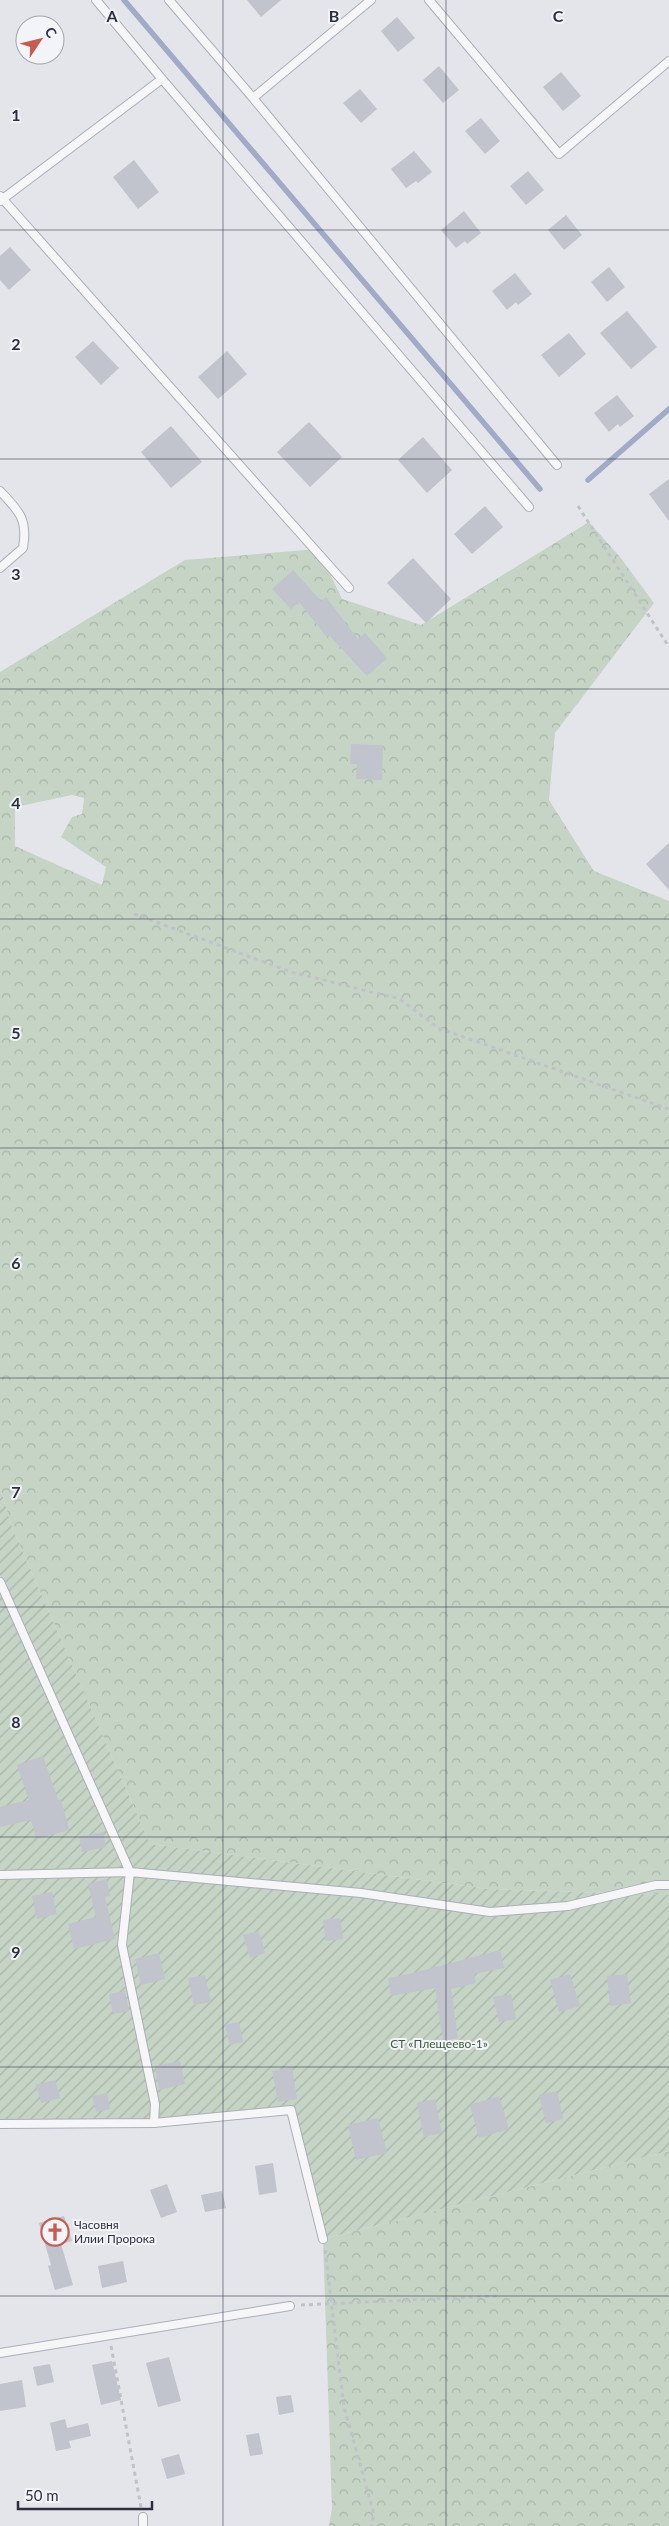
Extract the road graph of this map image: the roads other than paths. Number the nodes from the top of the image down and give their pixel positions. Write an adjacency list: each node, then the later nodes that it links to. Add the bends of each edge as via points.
1 (96, 0): 6 (lane)
2 (169, 0): 7 (lane)
3 (372, 0): 7 (lane)
4 (429, 0): 5 (lane, via 559,154)
5 (669, 61)
6 (162, 79): 8 (lane); 11 (lane)
7 (253, 98): 9 (lane)
8 (1, 198): 13 (lane)
9 (557, 465)
10 (0, 491): 12 (lane, via 19,511 26,531 23,548)
11 (529, 507)
12 (0, 568)
13 (349, 588)
14 (0, 1582): 15 (lane)
15 (130, 1872): 16 (lane); 17 (lane, via 361,1893 490,1912 568,1906 656,1885); 18 (lane, via 122,1945 155,2104)
16 (0, 1874)
17 (669, 1885)
18 (154, 2123): 19 (lane); 20 (lane, via 291,2110)
19 (0, 2124)
20 (323, 2239)
21 (290, 2306): 22 (lane)
22 (0, 2353)
23 (143, 2517): 24 (lane)
24 (143, 2526)

